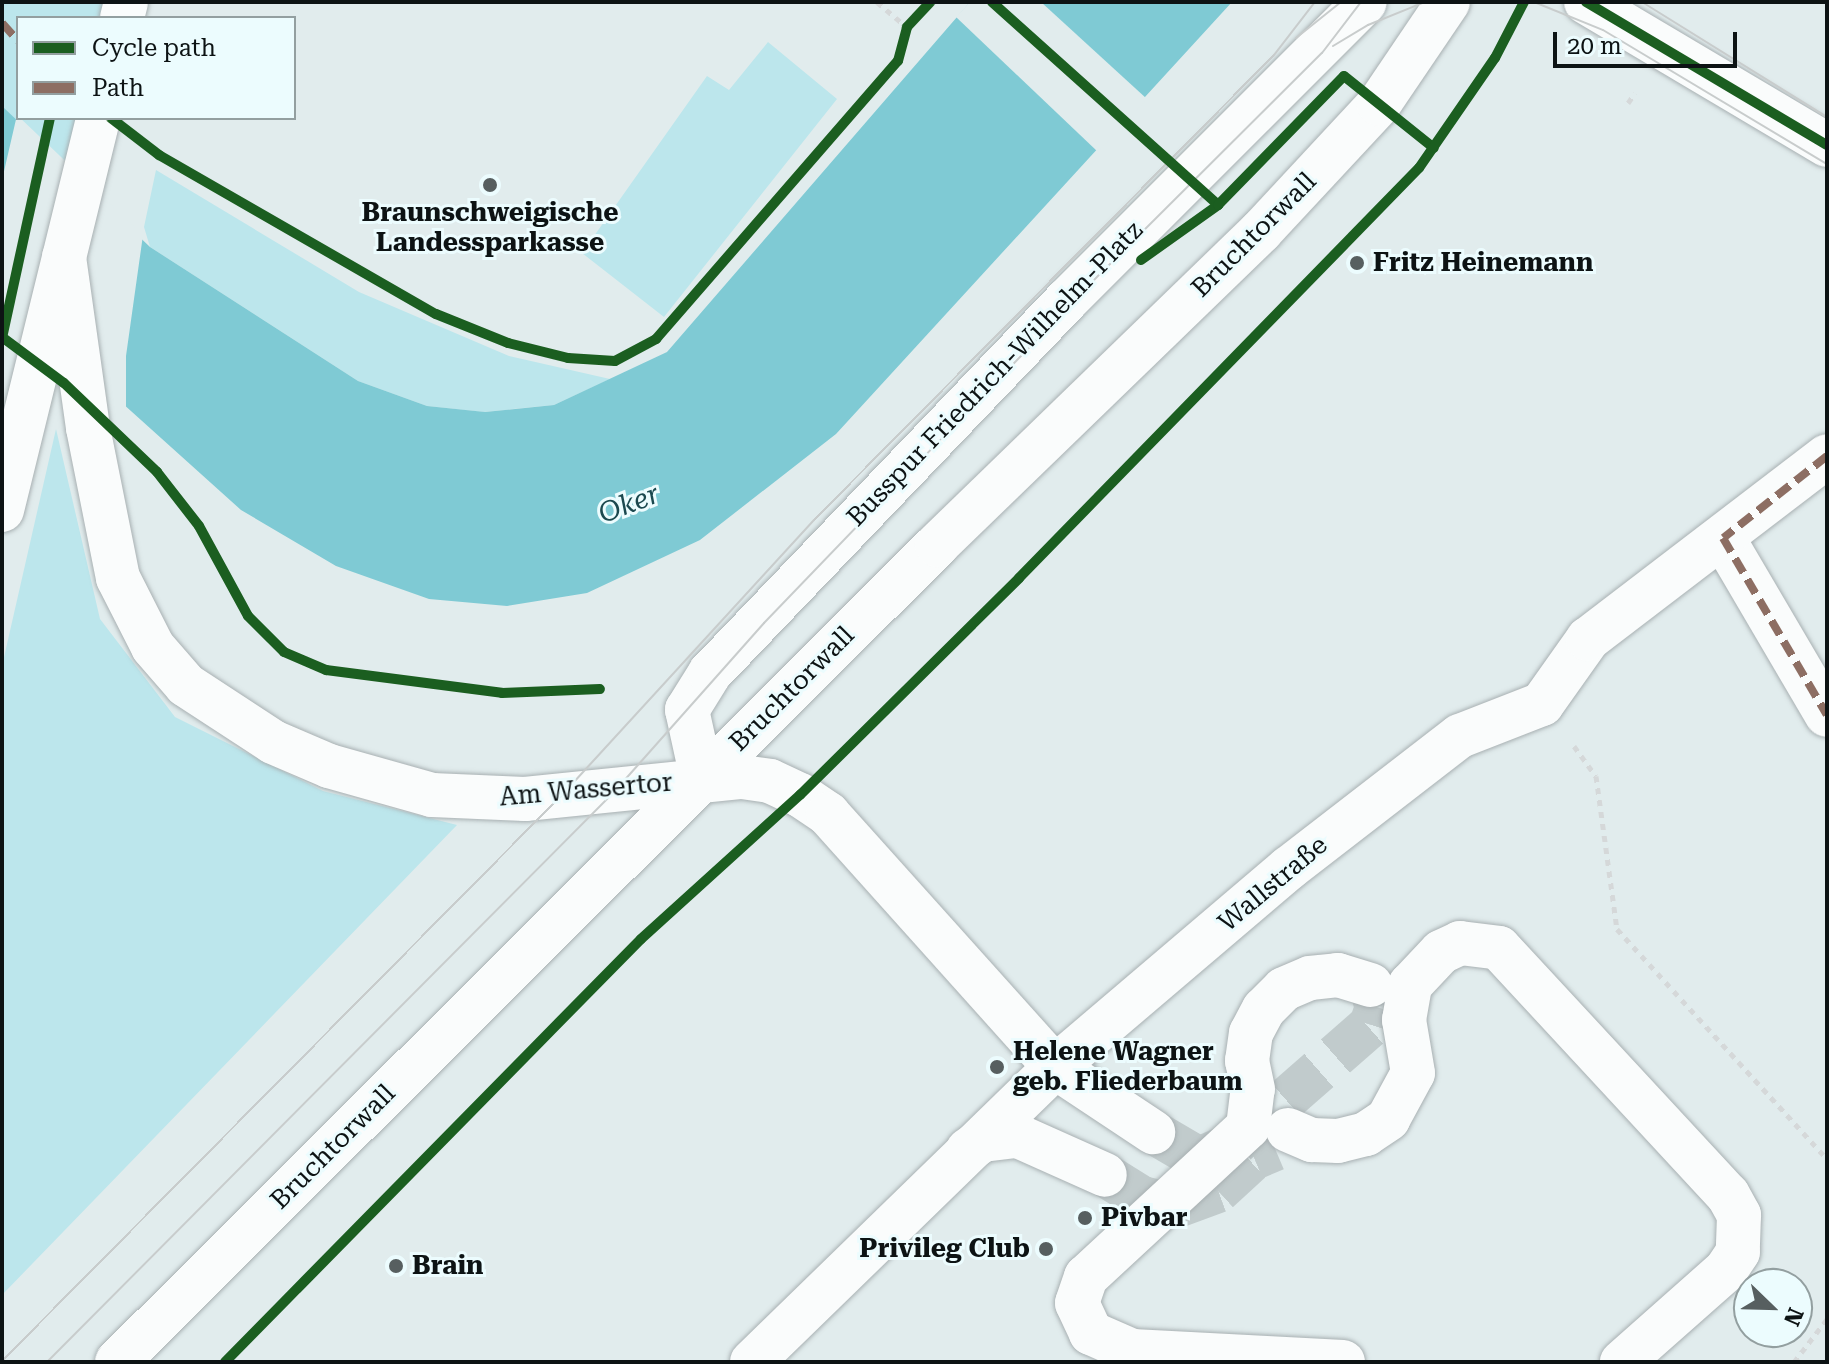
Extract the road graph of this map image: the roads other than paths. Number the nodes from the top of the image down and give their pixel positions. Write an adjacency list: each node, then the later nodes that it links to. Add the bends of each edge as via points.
1 (1365, 2): 11 (street, Busspur Friedrich-Wilhelm-Platz, via 1067,300 710,673 687,710)
2 (1448, 2): 11 (street, Bruchtorwall, via 1379,104 1261,231)
3 (1586, 2): 5 (street)
4 (98, 120): 6 (street)
5 (1827, 145)
6 (64, 257): 8 (street); 11 (street, Am Wassertor, via 88,428 124,594 153,647 186,685 249,729 329,766 432,795 525,799)
7 (1827, 456): 9 (street)
8 (2, 510)
9 (1723, 538): 10 (street); 13 (street, Wallstraße, via 1588,639 1542,704 1460,736 1289,868)
10 (1827, 715)
11 (702, 778): 13 (street, Am Wassertor, via 770,781 828,814); 18 (street, Bruchtorwall)
12 (1370, 985): 20 (street, via 1338,975 1310,978 1284,989 1264,1009 1251,1033 1247,1061 1253,1089 1248,1127 1086,1277 1077,1303 1091,1333 1132,1351)
13 (1055, 1067): 15 (street, Am Wassertor); 16 (street, Wallstraße)
14 (1288, 1130): 21 (street, via 1312,1140 1338,1141 1366,1134 1388,1119 1413,1073 1404,1020 1410,985 1441,952 1460,943 1499,948 1728,1195 1739,1215 1738,1252 1726,1270)
15 (1153, 1132)
16 (962, 1154): 17 (street, via 983,1140 1018,1136); 19 (street, Wallstraße)
17 (1105, 1175)
18 (117, 1362)
19 (752, 1362)
20 (1343, 1362)
21 (1622, 1362)

